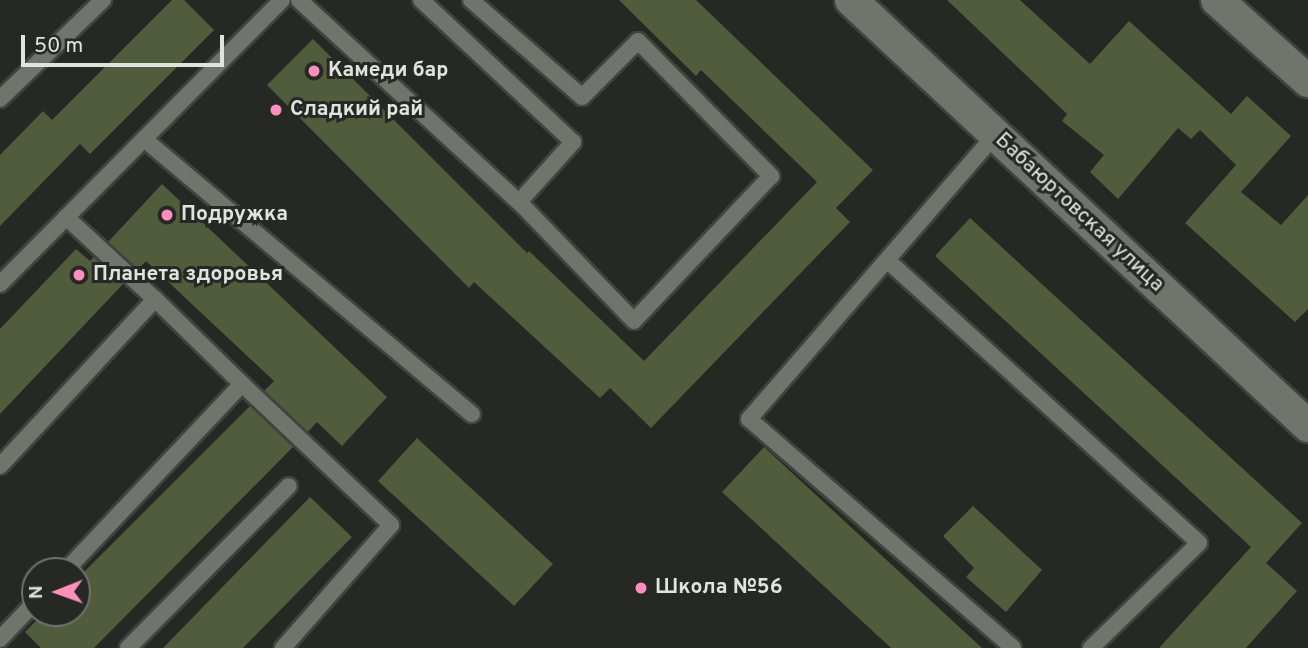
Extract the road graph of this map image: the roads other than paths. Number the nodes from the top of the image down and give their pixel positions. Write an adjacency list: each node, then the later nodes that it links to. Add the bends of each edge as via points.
1 (103, 0): 9 (lane)
2 (282, 0): 11 (lane)
3 (299, 0): 12 (lane)
4 (421, 0): 12 (lane, via 573,142)
5 (471, 0): 12 (lane, via 582,97 638,41 771,177 634,321)
6 (850, 0): 10 (street, Бабаюртовская улица)
7 (1217, 0): 8 (street)
8 (1308, 81)
9 (0, 99)
10 (995, 135): 14 (lane); 19 (street, Бабаюртовская улица)
11 (144, 139): 13 (lane); 18 (lane)
12 (519, 202)
13 (66, 217): 15 (lane); 16 (lane)
14 (887, 260): 27 (lane, via 749,419); 28 (lane, via 1199,543)
15 (0, 284)
16 (155, 299): 17 (lane); 20 (lane)
17 (243, 384): 22 (lane); 26 (lane, via 391,525)
18 (472, 414)
19 (1308, 426)
20 (0, 466)
21 (289, 486): 25 (lane)
22 (78, 557)
23 (21, 617): 24 (lane)
24 (0, 639)
25 (128, 648)
26 (283, 648)
27 (1013, 648)
28 (1091, 648)

